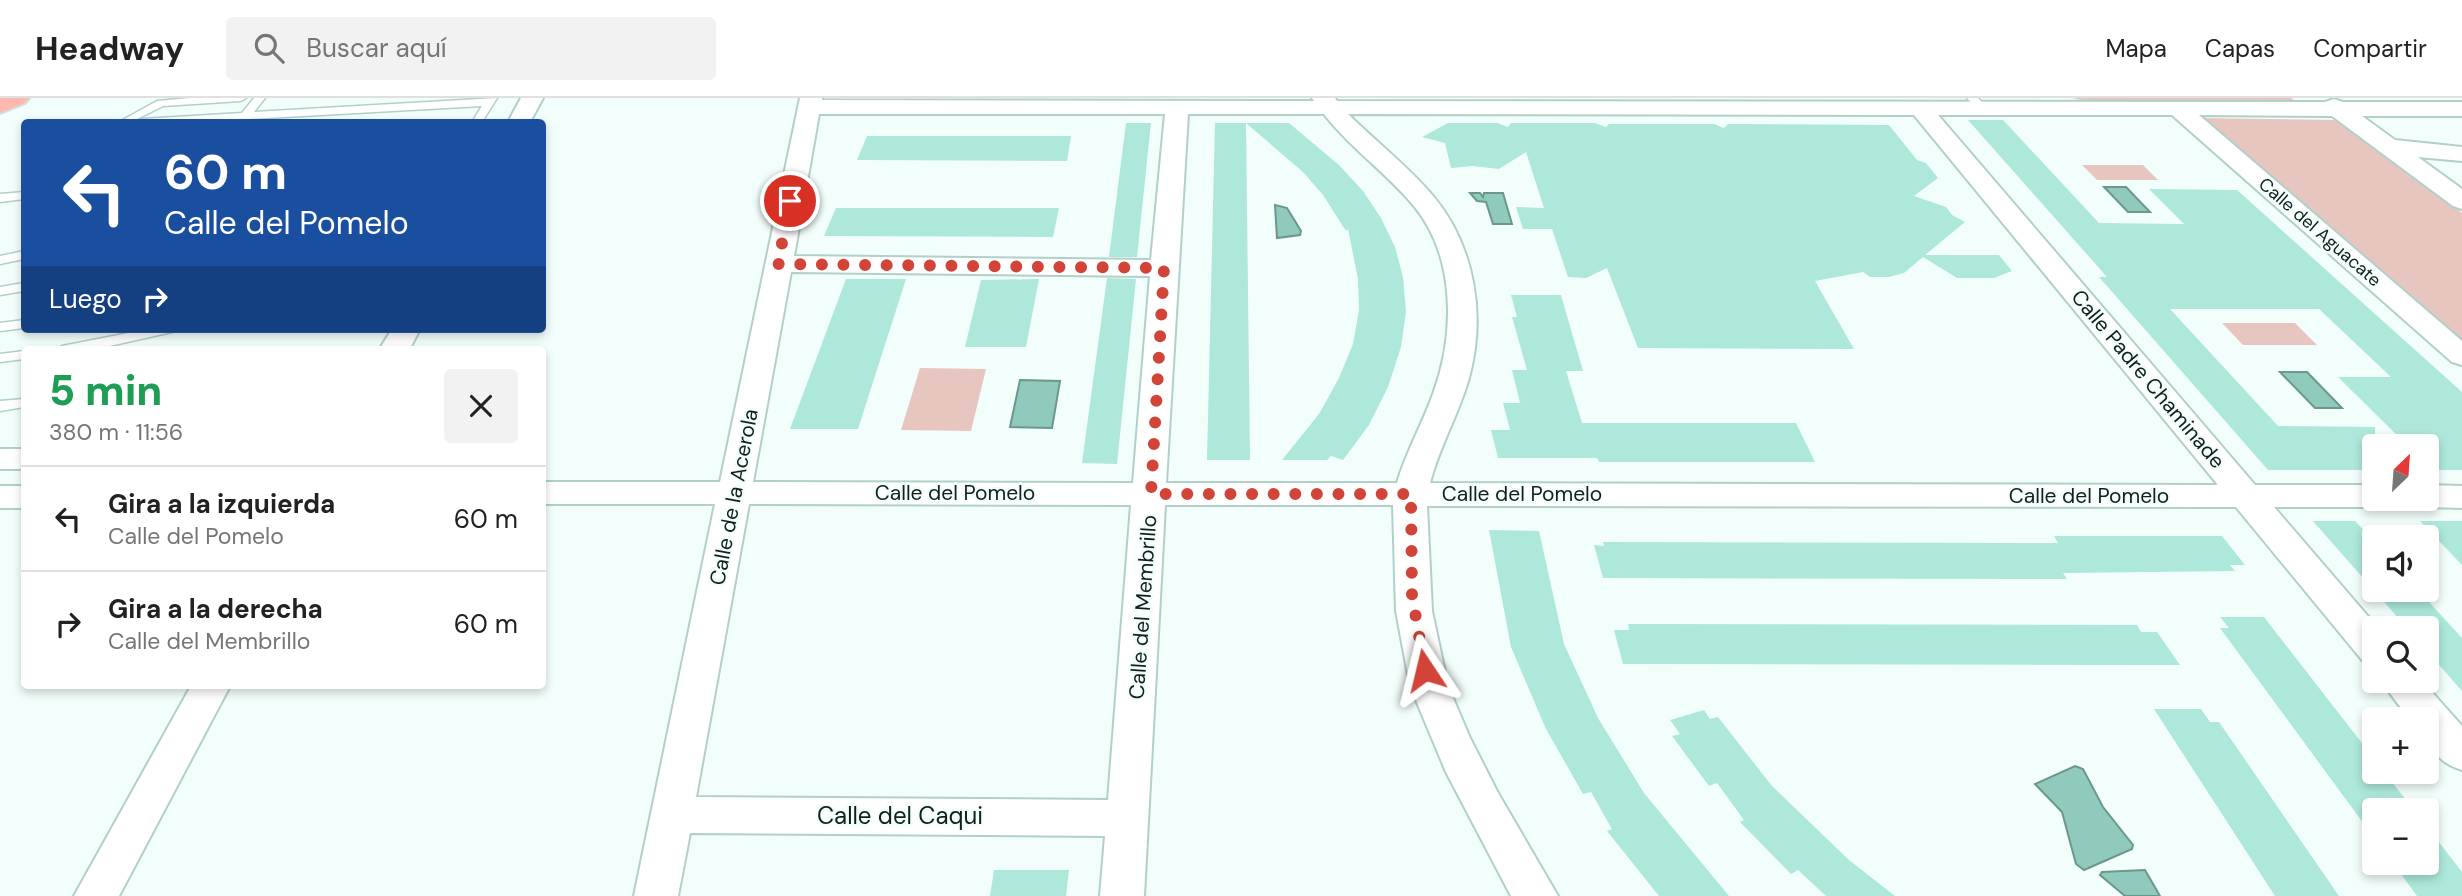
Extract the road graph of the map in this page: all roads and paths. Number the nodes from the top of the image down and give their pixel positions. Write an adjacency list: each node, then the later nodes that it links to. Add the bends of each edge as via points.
1 (16, 98): 10 (highway)
2 (241, 98): 15 (lane, via 161,103)
3 (260, 98): 16 (lane)
4 (532, 98): 18 (street)
5 (490, 100): 16 (lane); 17 (lane)
6 (810, 103): 11 (street); 28 (street, Calle de la Acerola)
7 (1326, 103): 11 (street); 12 (street); 46 (street, via 1429,208 1450,244 1461,288 1460,356)
8 (1978, 103): 12 (street); 13 (street)
9 (2331, 104): 13 (street); 14 (street); 19 (street)
10 (0, 105)
11 (1177, 108): 29 (street, Calle del Membrillo)
12 (1921, 109): 47 (street, Calle Padre Chaminade)
13 (2178, 109): 37 (street, Calle del Aguacate)
14 (2462, 109)
15 (130, 119)
16 (242, 119)
17 (479, 119)
18 (521, 119)
19 (2388, 147): 20 (street); 21 (street)
20 (2462, 154)
21 (2420, 170): 22 (street); 25 (street)
22 (2462, 174)
23 (21, 196): 24 (lane)
24 (0, 198)
25 (2462, 201)
26 (21, 256): 27 (lane)
27 (0, 260)
28 (778, 264): 29 (street); 44 (street, Calle de la Acerola)
29 (1164, 268): 45 (street, Calle del Membrillo)
30 (21, 288): 31 (lane)
31 (0, 291)
32 (21, 324): 33 (lane)
33 (0, 327)
34 (152, 333): 35 (lane)
35 (103, 346)
36 (21, 355): 38 (lane)
37 (2462, 356)
38 (0, 358)
39 (21, 403): 40 (lane)
40 (0, 406)
41 (0, 458): 42 (street)
42 (21, 458)
43 (546, 493): 44 (street, Calle del Pomelo)
44 (736, 493): 45 (street, Calle del Pomelo); 57 (street, Calle de la Acerola)
45 (1151, 494): 46 (street, Calle del Pomelo); 58 (street, Calle del Membrillo)
46 (1411, 494): 47 (street, Calle del Pomelo); 62 (street, via 1412,595 1425,670 1457,753 1516,869)
47 (2246, 496): 48 (street, Calle del Pomelo); 53 (street, Calle Padre Chaminade)
48 (2362, 496)
49 (2440, 496): 50 (street)
50 (2462, 496)
51 (0, 497): 52 (street)
52 (21, 497)
53 (2362, 634)
54 (209, 689): 59 (street)
55 (2410, 693): 56 (street)
56 (2462, 754)
57 (671, 815): 58 (street, Calle del Caqui); 60 (street, Calle de la Acerola)
58 (1128, 818): 61 (street, Calle del Membrillo)
59 (96, 896)
60 (656, 896)
61 (1122, 896)
62 (1536, 896)

